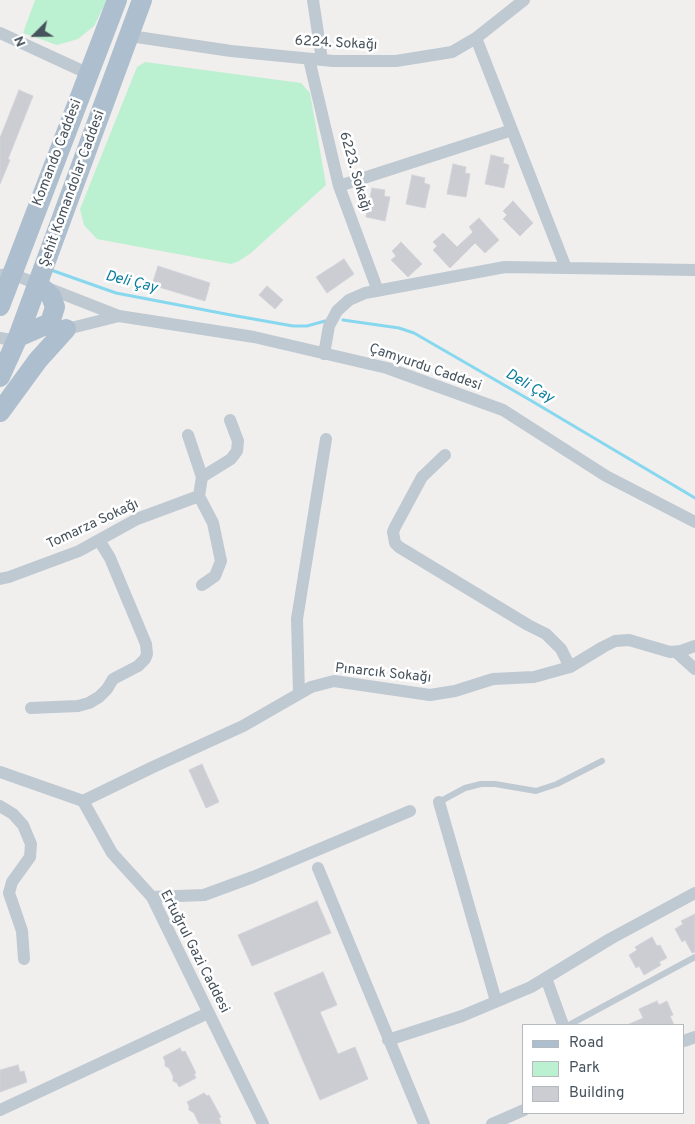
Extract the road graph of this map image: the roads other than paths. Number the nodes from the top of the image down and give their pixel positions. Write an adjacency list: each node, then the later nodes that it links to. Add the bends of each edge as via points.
1 (117, 0): 10 (main road, Komando Caddesi)
2 (142, 0): 6 (main road, Şehit Komandolar Caddesi)
3 (313, 0): 9 (street)
4 (524, 0): 7 (street, 6224. Sokağı)
5 (0, 32): 10 (street)
6 (130, 36): 8 (street, 6224. Sokağı); 16 (main road, Şehit Komandolar Caddesi)
7 (476, 38): 9 (street, 6224. Sokağı, via 452,52 396,61); 11 (street)
8 (309, 59): 9 (street, 6224. Sokağı); 12 (street, 6223. Sokağı)
9 (322, 60)
10 (89, 74): 15 (main road, Komando Caddesi)
11 (512, 130): 12 (street); 13 (street)
12 (339, 186): 17 (street, 6223. Sokağı)
13 (566, 268): 14 (street); 17 (street, via 505,267)
14 (695, 270)
15 (4, 276): 16 (street, Çamyurdu Caddesi); 18 (main road, Komando Caddesi)
16 (38, 284): 19 (street, Çamyurdu Caddesi); 21 (main road, Şehit Komandolar Caddesi)
17 (378, 291): 22 (street, via 349,300 337,311 329,326)
18 (0, 306)
19 (119, 316): 20 (street, Çamyurdu Caddesi); 22 (street, Çamyurdu Caddesi, via 254,338)
20 (66, 329): 21 (street, Çamyurdu Caddesi); 24 (main road, via 38,360)
21 (12, 339): 23 (main road, Şehit Komandolar Caddesi)
22 (324, 354): 31 (street, Çamyurdu Caddesi, via 387,368 502,410 606,476)
23 (0, 376)
24 (0, 412)
25 (230, 420): 29 (street, via 238,442 237,451)
26 (188, 435): 29 (street)
27 (326, 439): 39 (street, via 297,618)
28 (445, 455): 37 (street, via 422,477 395,527 395,543 546,634 561,649)
29 (202, 477): 30 (street)
30 (199, 496): 32 (street, Tomarza Sokağı, via 137,519); 34 (street, via 213,523 221,561 215,576)
31 (695, 522)
32 (99, 540): 33 (street, Tomarza Sokağı, via 79,551); 40 (street, via 110,558 146,644 145,659 113,679 103,693 89,703)
33 (0, 579)
34 (202, 585)
35 (695, 646): 36 (street)
36 (676, 652): 37 (street, Pınarcık Sokağı, via 630,640 615,641); 38 (street)
37 (570, 667): 39 (street, Pınarcık Sokağı, via 534,677 493,679 430,695 334,681)
38 (695, 669)
39 (299, 694): 43 (street, Pınarcık Sokağı, via 243,726)
40 (31, 708)
41 (602, 761): 44 (lane, via 558,784 536,791 481,784 465,788)
42 (0, 772): 43 (street)
43 (83, 801): 49 (street, Ertuğrul Gazi Caddesi, via 112,853)
44 (439, 802): 53 (street)
45 (0, 806): 51 (street, via 23,824 31,844 30,857 12,882 9,893 22,931)
46 (410, 811): 49 (street, via 204,895)
47 (318, 868): 57 (street)
48 (695, 893): 52 (street)
49 (152, 897): 54 (street, Ertuğrul Gazi Caddesi)
50 (695, 957): 56 (lane)
51 (24, 959)
52 (546, 978): 53 (street); 55 (street)
53 (496, 1002): 57 (street)
54 (208, 1013): 58 (street); 60 (street, Ertuğrul Gazi Caddesi)
55 (563, 1024)
56 (571, 1024)
57 (388, 1040): 61 (street)
58 (0, 1110)
59 (522, 1111): 62 (street)
60 (262, 1124)
61 (424, 1124)
62 (492, 1124)

